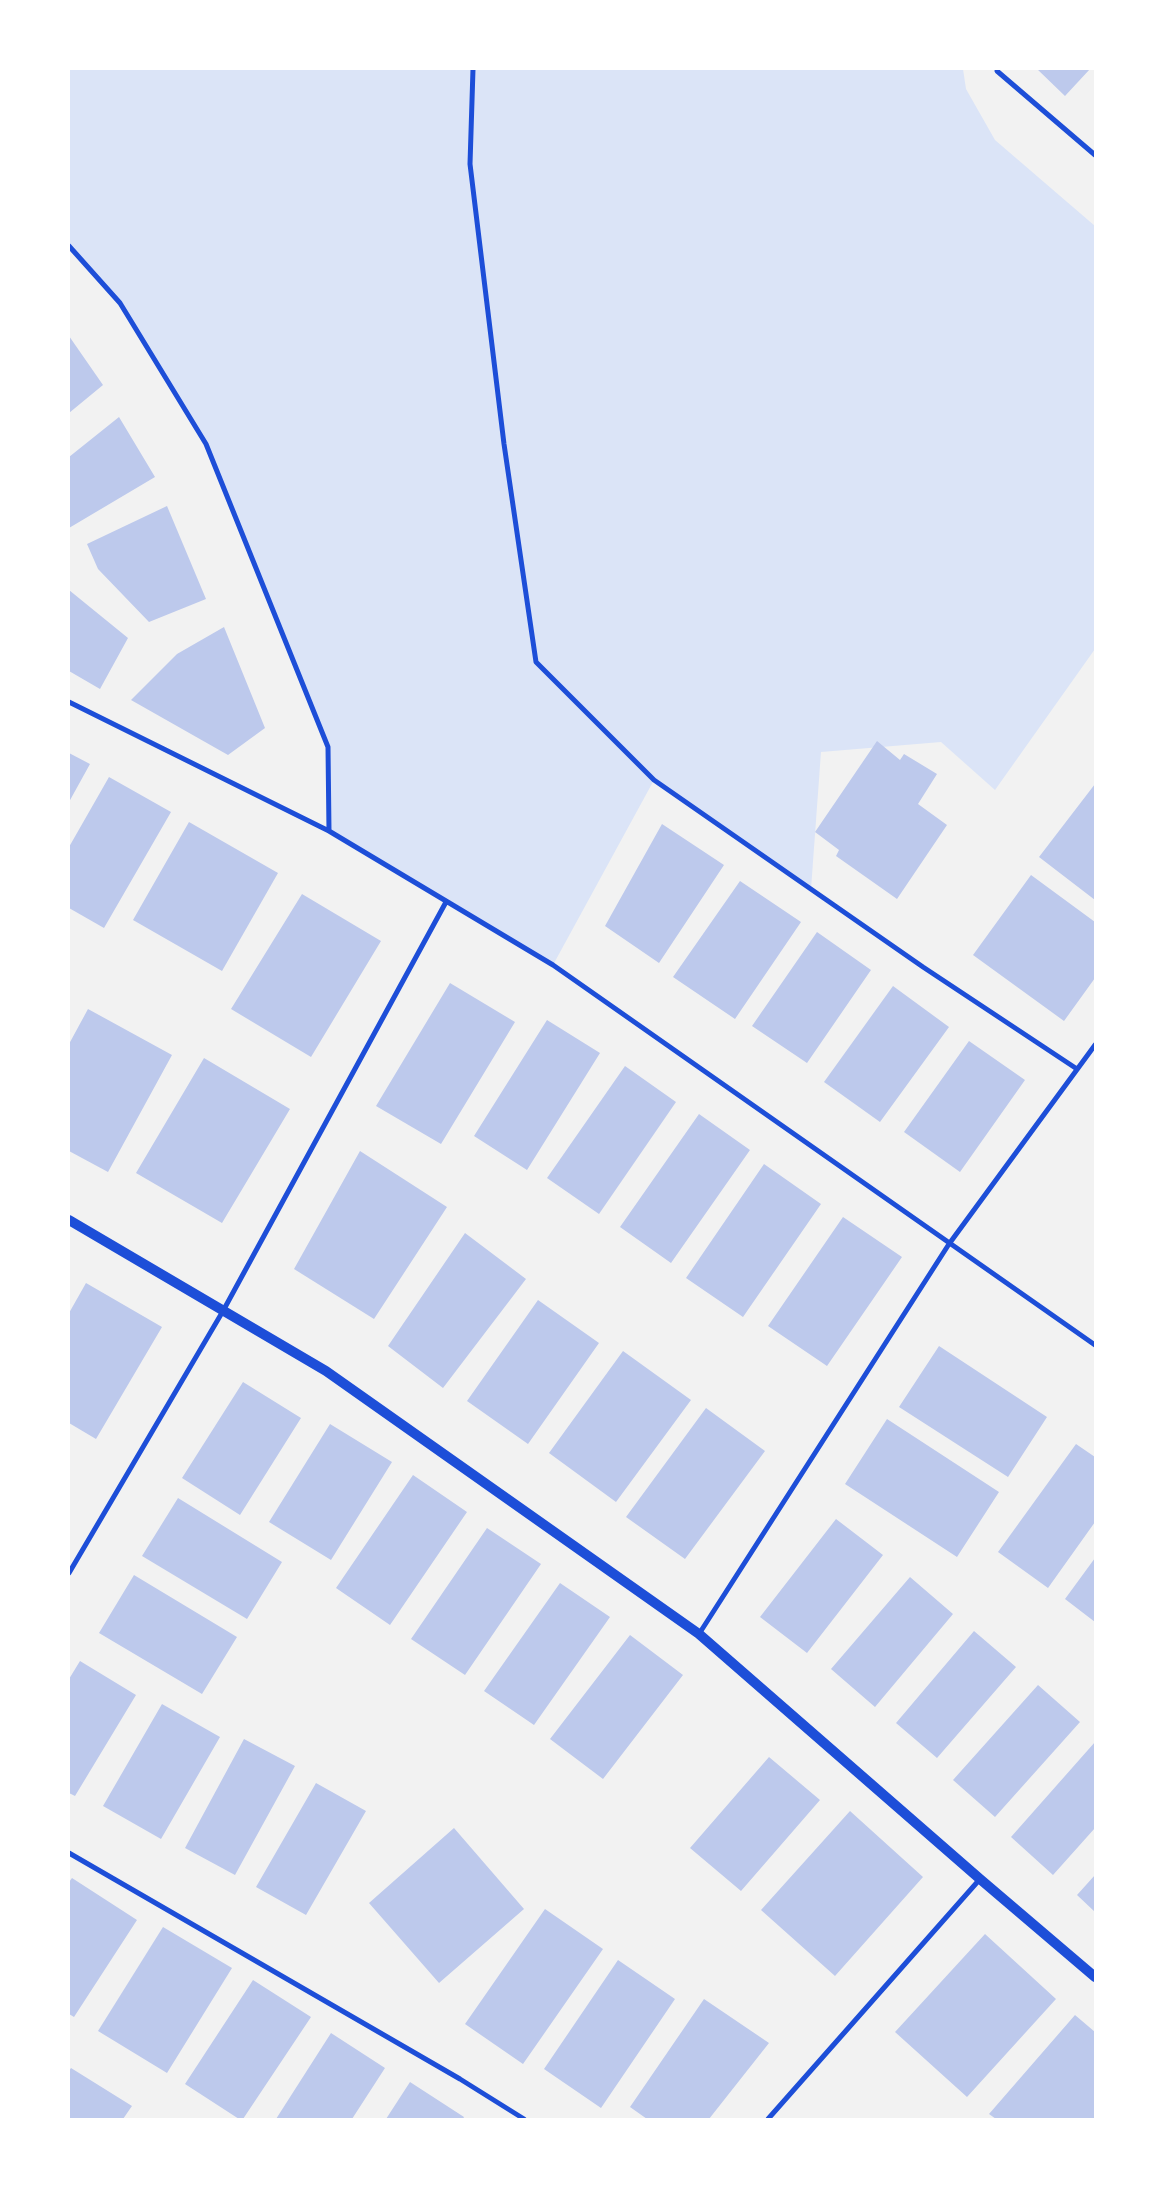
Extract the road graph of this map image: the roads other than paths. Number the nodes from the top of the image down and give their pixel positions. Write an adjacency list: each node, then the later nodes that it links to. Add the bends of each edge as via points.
1 (473, 69): 9 (street, via 470,164 504,444 536,662 654,780)
2 (997, 71): 3 (street)
3 (1095, 155)
4 (69, 246): 6 (street, via 120,303 206,444 328,747)
5 (69, 702): 6 (street)
6 (329, 831): 7 (street)
7 (446, 902): 11 (street, via 553,965); 12 (street)
8 (1095, 1045): 9 (street)
9 (1078, 1070): 11 (street)
10 (69, 1220): 12 (main road)
11 (949, 1244): 13 (street); 15 (street)
12 (223, 1311): 14 (street); 15 (main road, via 326,1371)
13 (1095, 1344)
14 (69, 1573)
15 (699, 1634): 17 (main road)
16 (69, 1853): 19 (street, via 452,2074)
17 (980, 1879): 18 (main road); 20 (street)
18 (1095, 1977)
19 (524, 2119)
20 (768, 2119)

